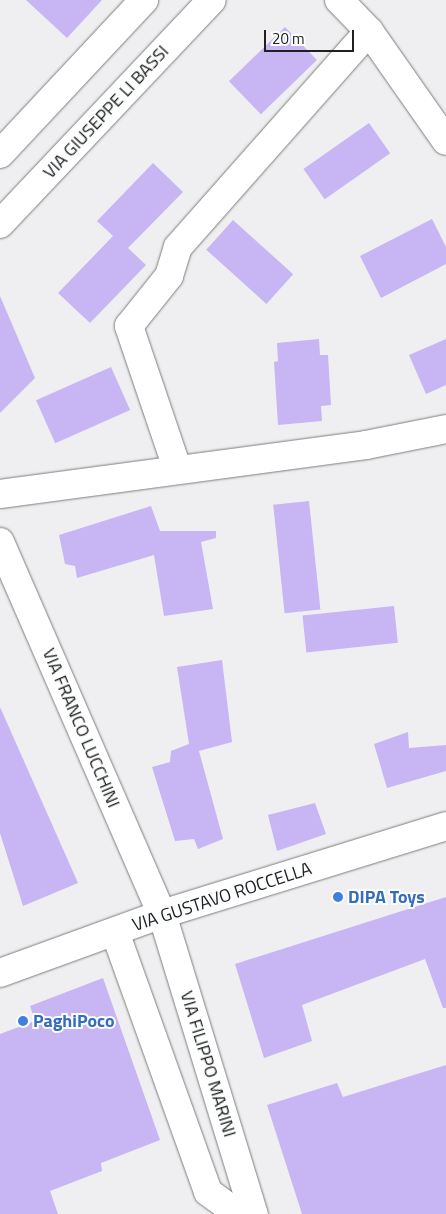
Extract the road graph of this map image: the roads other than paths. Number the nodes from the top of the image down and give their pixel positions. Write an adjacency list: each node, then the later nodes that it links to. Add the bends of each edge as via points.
1 (144, 0): 6 (street)
2 (339, 0): 4 (street)
3 (202, 3): 7 (street, VIA GIUSEPPE LI BASSI)
4 (369, 31): 5 (street); 9 (street, via 178,247 169,276 129,326)
5 (446, 141)
6 (0, 154)
7 (0, 224)
8 (446, 429): 9 (street, via 366,444)
9 (177, 468): 10 (street)
10 (0, 494)
11 (0, 542): 13 (street, VIA FRANCO LUCCHINI)
12 (446, 826): 13 (street, VIA GUSTAVO ROCCELLA)
13 (162, 914): 14 (street, VIA GUSTAVO ROCCELLA); 17 (street, VIA FILIPPO MARINI)
14 (115, 932): 15 (street, VIA GUSTAVO ROCCELLA); 16 (street, via 208,1192)
15 (0, 973)
16 (238, 1214)
17 (254, 1214)

